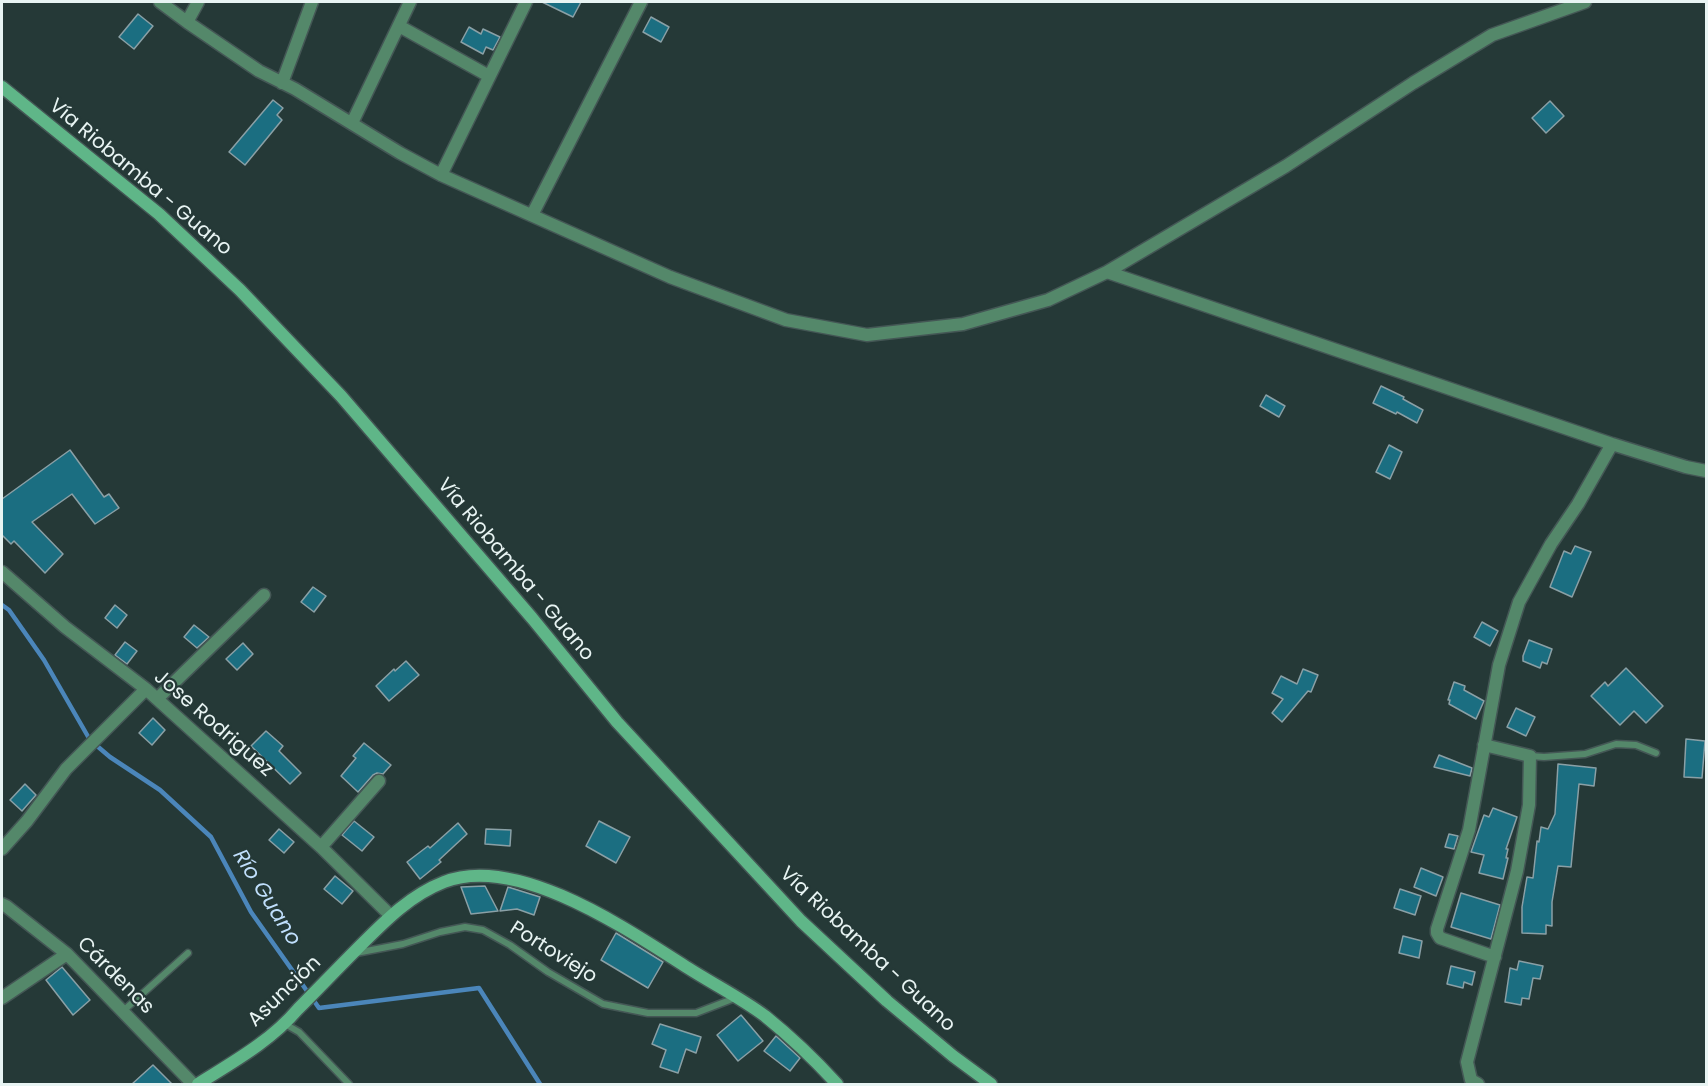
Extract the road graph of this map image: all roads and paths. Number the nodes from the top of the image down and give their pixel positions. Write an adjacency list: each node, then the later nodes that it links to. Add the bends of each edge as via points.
1 (160, 2): 8 (street)
2 (198, 2): 8 (street)
3 (312, 2): 11 (street)
4 (410, 2): 9 (street)
5 (526, 2): 10 (street)
6 (641, 2): 15 (street)
7 (1585, 2): 16 (street, via 1492,35 1286,166)
8 (187, 22): 11 (street)
9 (399, 26): 10 (street); 13 (street)
10 (489, 75): 14 (street)
11 (282, 82): 13 (street)
12 (2, 87): 43 (main road, Vía Riobamba - Guano, via 159,214 240,290 341,396 617,722 801,921 887,1001)
13 (352, 123): 14 (street)
14 (441, 176): 15 (street)
15 (532, 215): 16 (street, via 670,277 786,320 867,335 963,324 1048,300)
16 (1107, 272): 17 (street)
17 (1612, 444): 18 (street); 23 (street, via 1519,602 1499,665)
18 (1707, 471)
19 (2, 572): 21 (street, Jose Rodriguez, via 64,627)
20 (264, 595): 22 (street)
21 (146, 689): 22 (street, Jose Rodriguez); 28 (street, via 66,769)
22 (156, 699): 27 (street, Jose Rodriguez)
23 (1484, 745): 25 (street); 34 (street, via 1469,830 1437,933 1440,938)
24 (1656, 753): 25 (lane, via 1636,745 1616,744 1585,754)
25 (1530, 756): 34 (street, via 1529,805)
26 (379, 781): 27 (street)
27 (321, 846): 30 (street, Jose Rodriguez)
28 (2, 849)
29 (2, 904): 32 (street, Cárdenas)
30 (390, 915): 33 (main road, Asunción); 36 (main road, via 421,893 462,876 510,879 580,902)
31 (188, 953): 37 (lane)
32 (67, 954): 35 (street); 37 (street, Cárdenas)
33 (352, 954): 36 (lane, Portoviejo, via 465,927 483,930 510,945 603,1004 648,1013 696,1013); 38 (main road, Asunción)
34 (1495, 957): 44 (street, via 1467,1062 1471,1080)
35 (2, 998)
36 (735, 998): 42 (main road, via 788,1035)
37 (122, 1012): 39 (street, Cárdenas)
38 (285, 1024): 40 (main road, Asunción); 41 (lane, via 299,1032)
39 (193, 1084)
40 (198, 1084)
41 (349, 1084)
42 (837, 1084)
43 (991, 1084)
44 (1478, 1084)

